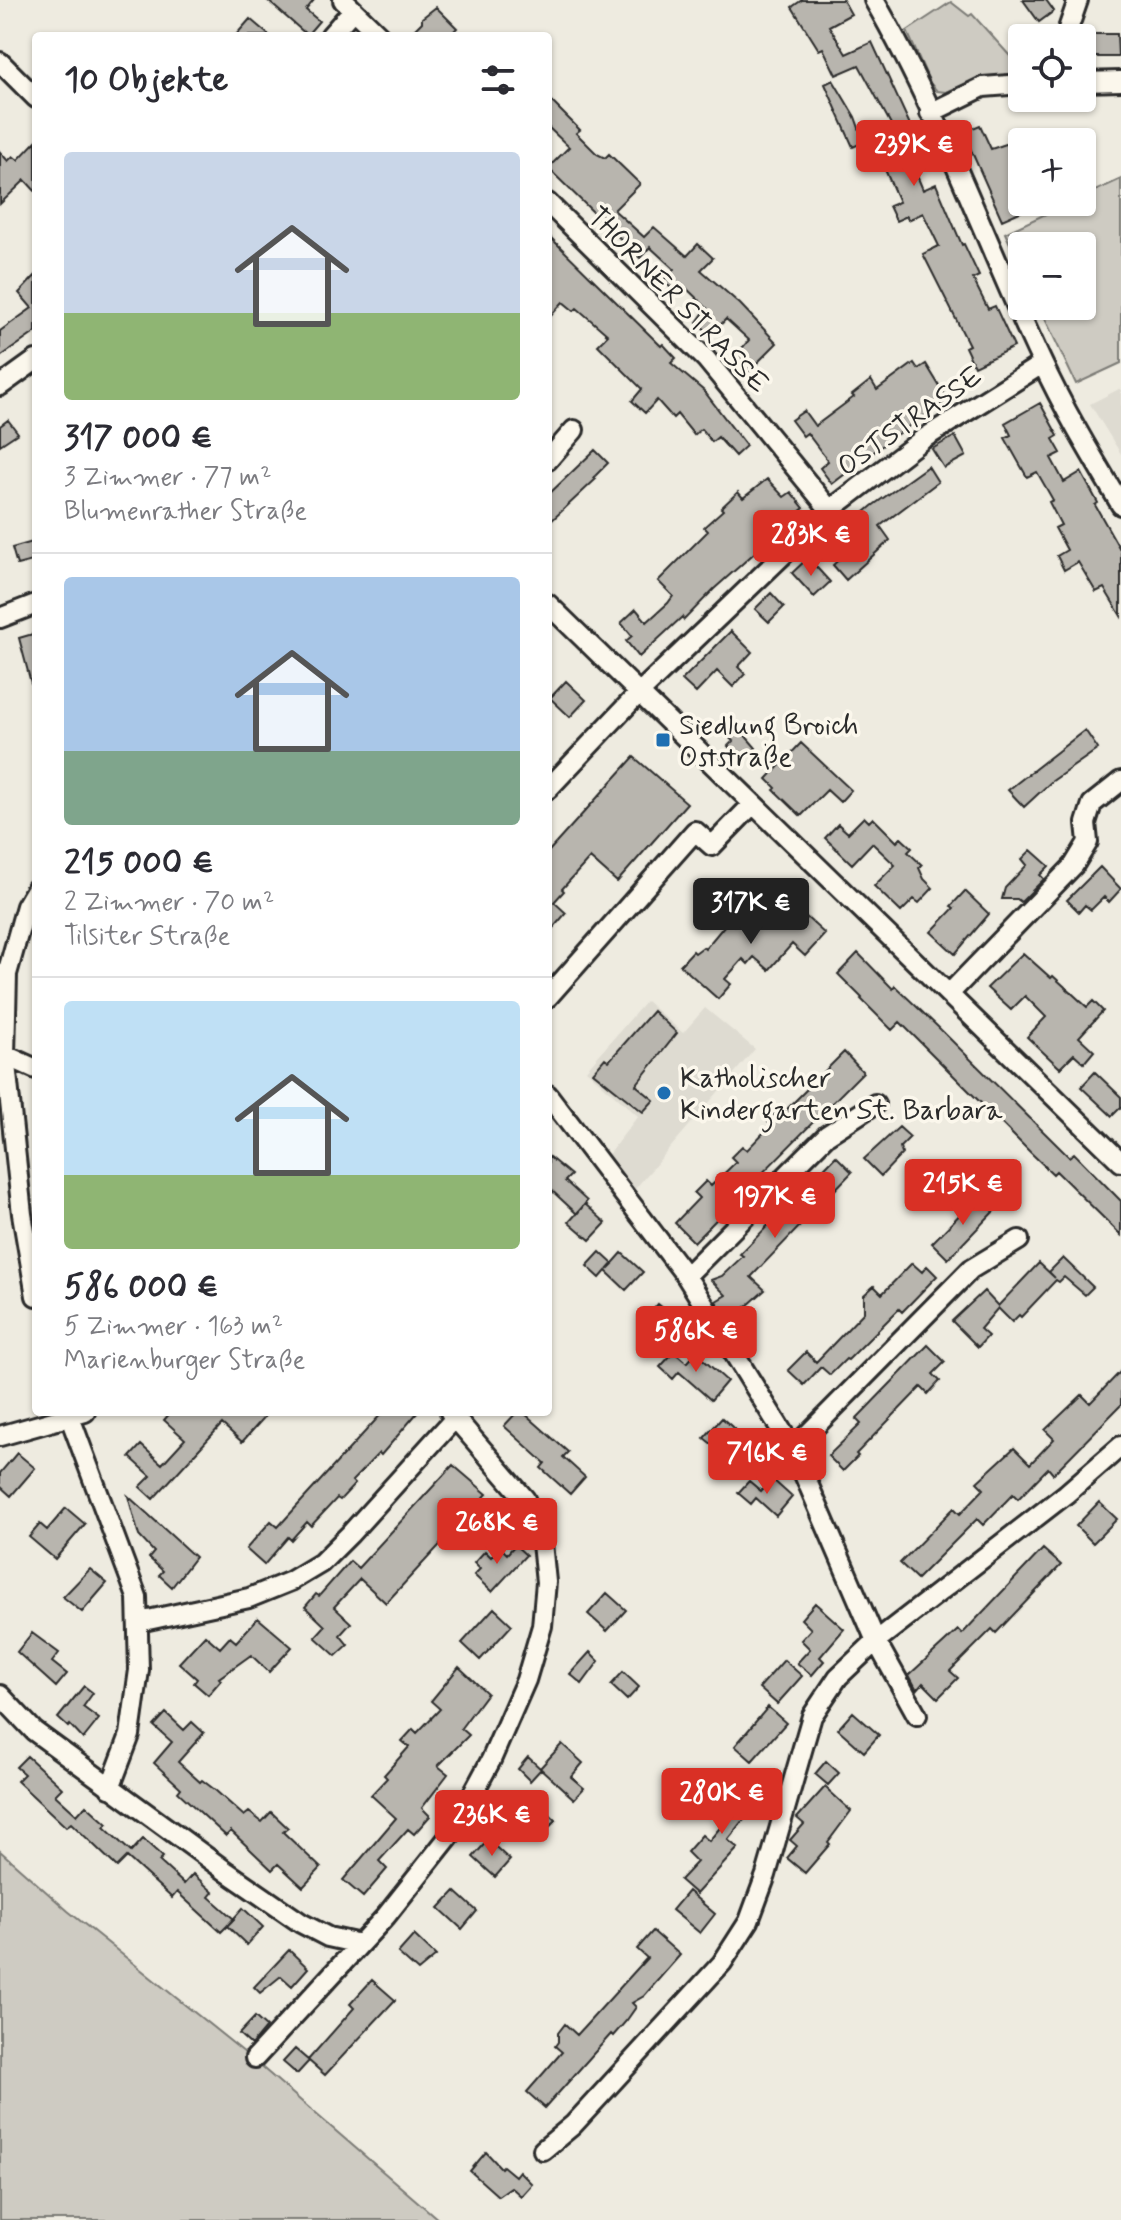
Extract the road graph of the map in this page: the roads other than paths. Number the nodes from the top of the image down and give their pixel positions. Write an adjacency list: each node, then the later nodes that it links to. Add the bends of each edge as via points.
1 (874, 0): 12 (street)
2 (1078, 0): 4 (street)
3 (348, 5): 5 (street); 6 (street)
4 (1070, 24)
5 (332, 32)
6 (376, 32)
7 (0, 62): 11 (street)
8 (1121, 81): 9 (street)
9 (1096, 82)
10 (1008, 85): 12 (street, via 983,87)
11 (32, 94)
12 (930, 113): 15 (street)
13 (552, 207): 20 (street, THORNER STRASSE, via 706,359)
14 (32, 363): 16 (street)
15 (1042, 364): 19 (street); 20 (street, OSTSTRASSE, via 923,439)
16 (0, 386)
17 (574, 430): 18 (street)
18 (552, 455)
19 (1121, 505)
20 (830, 510): 24 (street, OSTSTRASSE)
21 (32, 606): 23 (street)
22 (552, 608): 24 (street)
23 (0, 618)
24 (638, 694): 26 (street, OSTSTRASSE); 27 (street)
25 (1121, 781): 30 (street, via 1092,804 1088,842 1074,865)
26 (552, 785)
27 (752, 805): 29 (street, via 712,846 695,831); 30 (street)
28 (32, 896): 31 (street, via 7,974)
29 (552, 992)
30 (949, 994): 35 (street)
31 (5, 1055): 32 (street); 37 (street)
32 (32, 1067)
33 (552, 1100): 38 (street)
34 (875, 1104): 38 (street, via 827,1135)
35 (1121, 1162)
36 (1019, 1240): 45 (street, via 971,1269)
37 (32, 1273)
38 (686, 1276): 45 (street)
39 (67, 1416): 43 (street)
40 (75, 1416): 46 (street, via 137,1597)
41 (451, 1416): 46 (street, via 321,1563 249,1598)
42 (453, 1416): 51 (street, via 525,1499 542,1543 542,1626 526,1680 491,1760 451,1834)
43 (0, 1436)
44 (1121, 1446): 47 (street)
45 (793, 1449): 47 (street)
46 (139, 1622): 50 (street, via 130,1735)
47 (876, 1641): 49 (street); 53 (street, via 838,1677 812,1716 766,1875 749,1921 722,1963 573,2125)
48 (0, 1695): 50 (street, via 34,1731)
49 (917, 1715)
50 (110, 1788): 51 (street, via 301,1923 328,1937)
51 (360, 1944): 52 (street)
52 (255, 2058)
53 (543, 2150)

